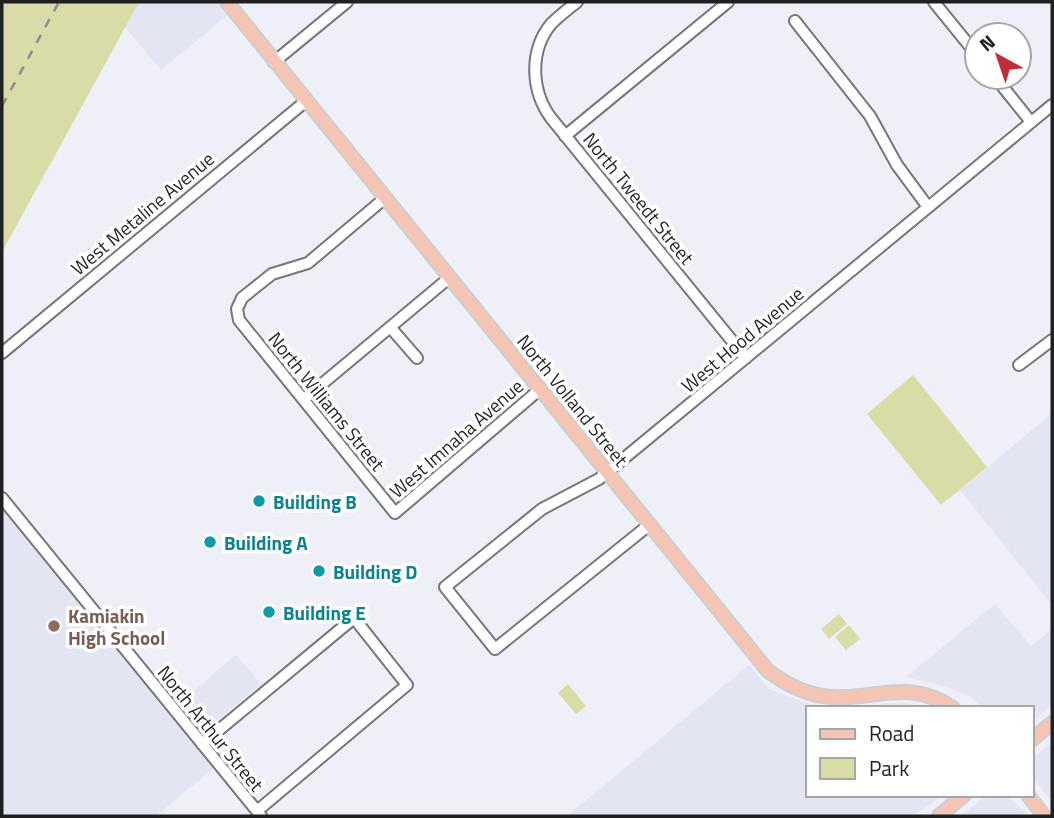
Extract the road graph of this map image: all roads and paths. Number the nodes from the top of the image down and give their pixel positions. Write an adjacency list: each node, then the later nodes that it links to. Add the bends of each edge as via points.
1 (227, 2): 8 (main road, North Volland Street)
2 (347, 2): 8 (street)
3 (577, 2): 13 (street, North Tweedt Street, via 552,24 538,48 535,71 544,109)
4 (728, 2): 13 (street)
5 (934, 2): 7 (street)
6 (795, 21): 15 (street, via 870,116 897,165)
7 (963, 38)
8 (274, 62): 10 (main road, North Volland Street)
9 (1006, 91): 12 (street)
10 (306, 101): 14 (main road, North Volland Street); 19 (street, West Metaline Avenue)
11 (1052, 105): 12 (street, West Hood Avenue)
12 (1031, 122): 15 (street, West Hood Avenue)
13 (565, 136): 21 (street, North Tweedt Street)
14 (385, 198): 16 (main road, North Volland Street); 24 (street, North Williams Street, via 308,263 267,277 242,298 237,309 239,320)
15 (928, 207): 21 (street, West Hood Avenue)
16 (449, 278): 17 (street); 23 (main road, North Volland Street)
17 (390, 327): 20 (street); 24 (street)
18 (1052, 340): 22 (street)
19 (2, 353)
20 (417, 358)
21 (746, 358): 25 (street, West Hood Avenue)
22 (1019, 365)
23 (540, 390): 25 (main road, North Volland Street); 27 (street, West Imnaha Avenue)
24 (304, 399): 27 (street, North Williams Street)
25 (607, 473): 28 (main road, North Volland Street); 28 (street, West Hood Avenue, via 542,509 445,587 495,649)
26 (2, 498): 32 (street, North Arthur Street)
27 (395, 513)
28 (649, 525): 29 (main road, North Volland Street, via 762,665 785,683 831,697 917,693)
29 (950, 706)
30 (1052, 723): 31 (main road)
31 (1033, 738)
32 (202, 744): 35 (street, North Arthur Street); 35 (street, via 354,618 407,685)
33 (962, 797): 36 (main road)
34 (1031, 799): 37 (main road)
35 (259, 814)
36 (939, 816)
37 (1044, 816)

